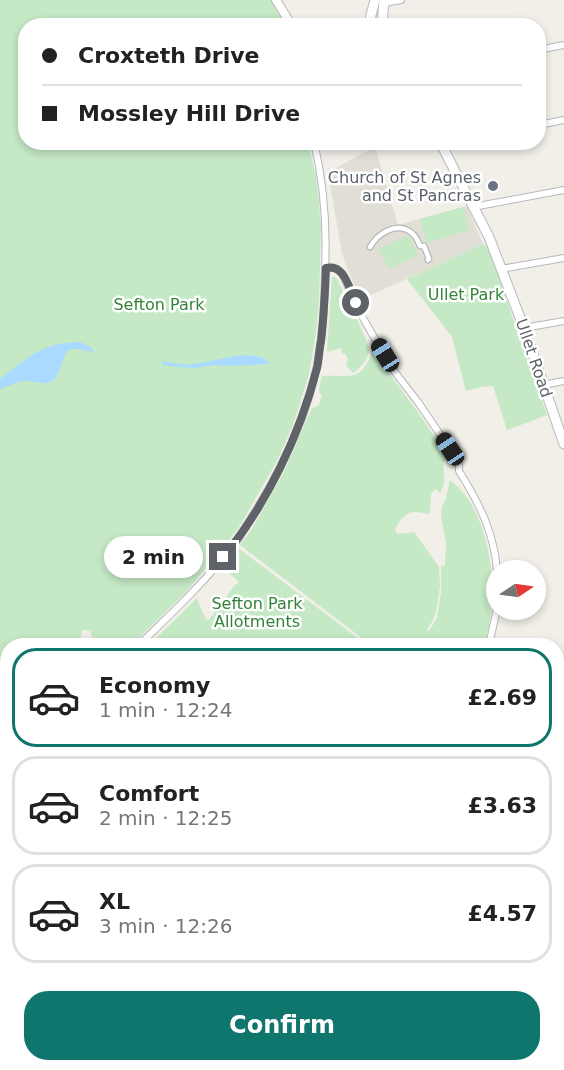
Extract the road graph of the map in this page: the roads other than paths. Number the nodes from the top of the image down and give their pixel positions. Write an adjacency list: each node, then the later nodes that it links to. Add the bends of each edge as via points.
1 (276, 0): 4 (street)
2 (401, 0): 3 (street)
3 (378, 1): 5 (main road); 6 (main road)
4 (287, 18)
5 (371, 18)
6 (380, 18)
7 (564, 45): 8 (street)
8 (546, 48)
9 (564, 120): 10 (street)
10 (546, 123)
11 (316, 150): 18 (street, via 324,201)
12 (443, 150): 14 (main road, Ullet Road)
13 (564, 190): 14 (street)
14 (473, 207): 19 (main road, Ullet Road)
15 (370, 248): 17 (street, via 382,233 400,229 410,232 424,246)
16 (564, 258): 19 (street)
17 (428, 260)
18 (326, 268): 25 (street, via 342,273 394,371 450,449 484,515); 27 (street, via 317,367 280,468 237,540 196,590)
19 (501, 269): 21 (main road, Ullet Road)
20 (564, 321): 21 (street)
21 (524, 328): 23 (main road, Ullet Road)
22 (564, 381): 23 (street)
23 (543, 385): 24 (main road, Ullet Road)
24 (564, 442)
25 (495, 560)
26 (495, 620): 28 (street)
27 (146, 638)
28 (491, 638)

